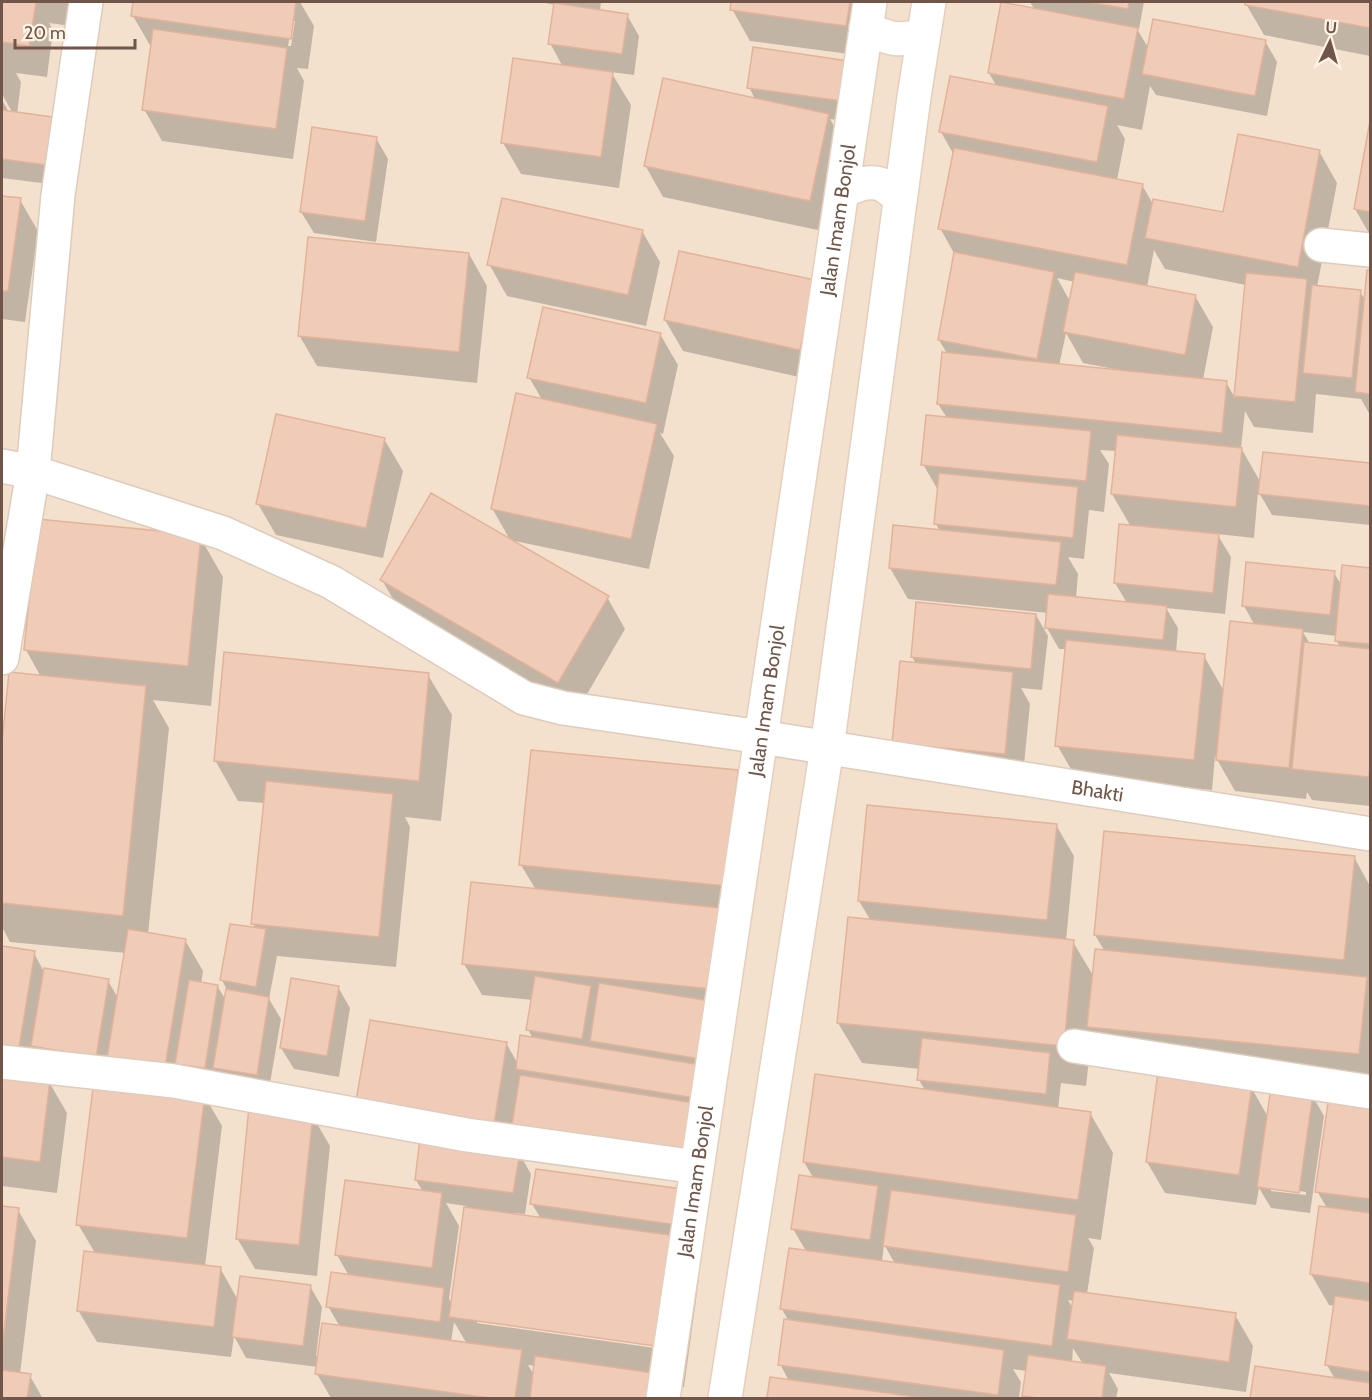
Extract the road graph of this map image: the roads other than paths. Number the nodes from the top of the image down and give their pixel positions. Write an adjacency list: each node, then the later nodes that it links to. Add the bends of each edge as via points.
1 (86, 2): 9 (street)
2 (928, 2): 4 (street)
3 (868, 15): 4 (street, via 882,36 902,40); 5 (street, Jalan Imam Bonjol)
4 (923, 36): 6 (street)
5 (842, 192): 6 (street, via 873,183 885,186); 11 (street, Jalan Imam Bonjol)
6 (900, 199): 12 (street)
7 (1321, 245): 8 (street)
8 (1371, 250)
9 (17, 469): 10 (street); 11 (street, Bhakti, via 224,533 321,577 524,698 562,708)
10 (2, 658)
11 (761, 737): 12 (street, Bhakti); 17 (street, Jalan Imam Bonjol)
12 (827, 748): 13 (street, Bhakti); 19 (street)
13 (1371, 834)
14 (1074, 1046): 16 (street)
15 (2, 1062): 17 (street, via 174,1081 467,1135)
16 (1371, 1092)
17 (697, 1167): 18 (street, Jalan Imam Bonjol)
18 (663, 1398)
19 (725, 1398)

